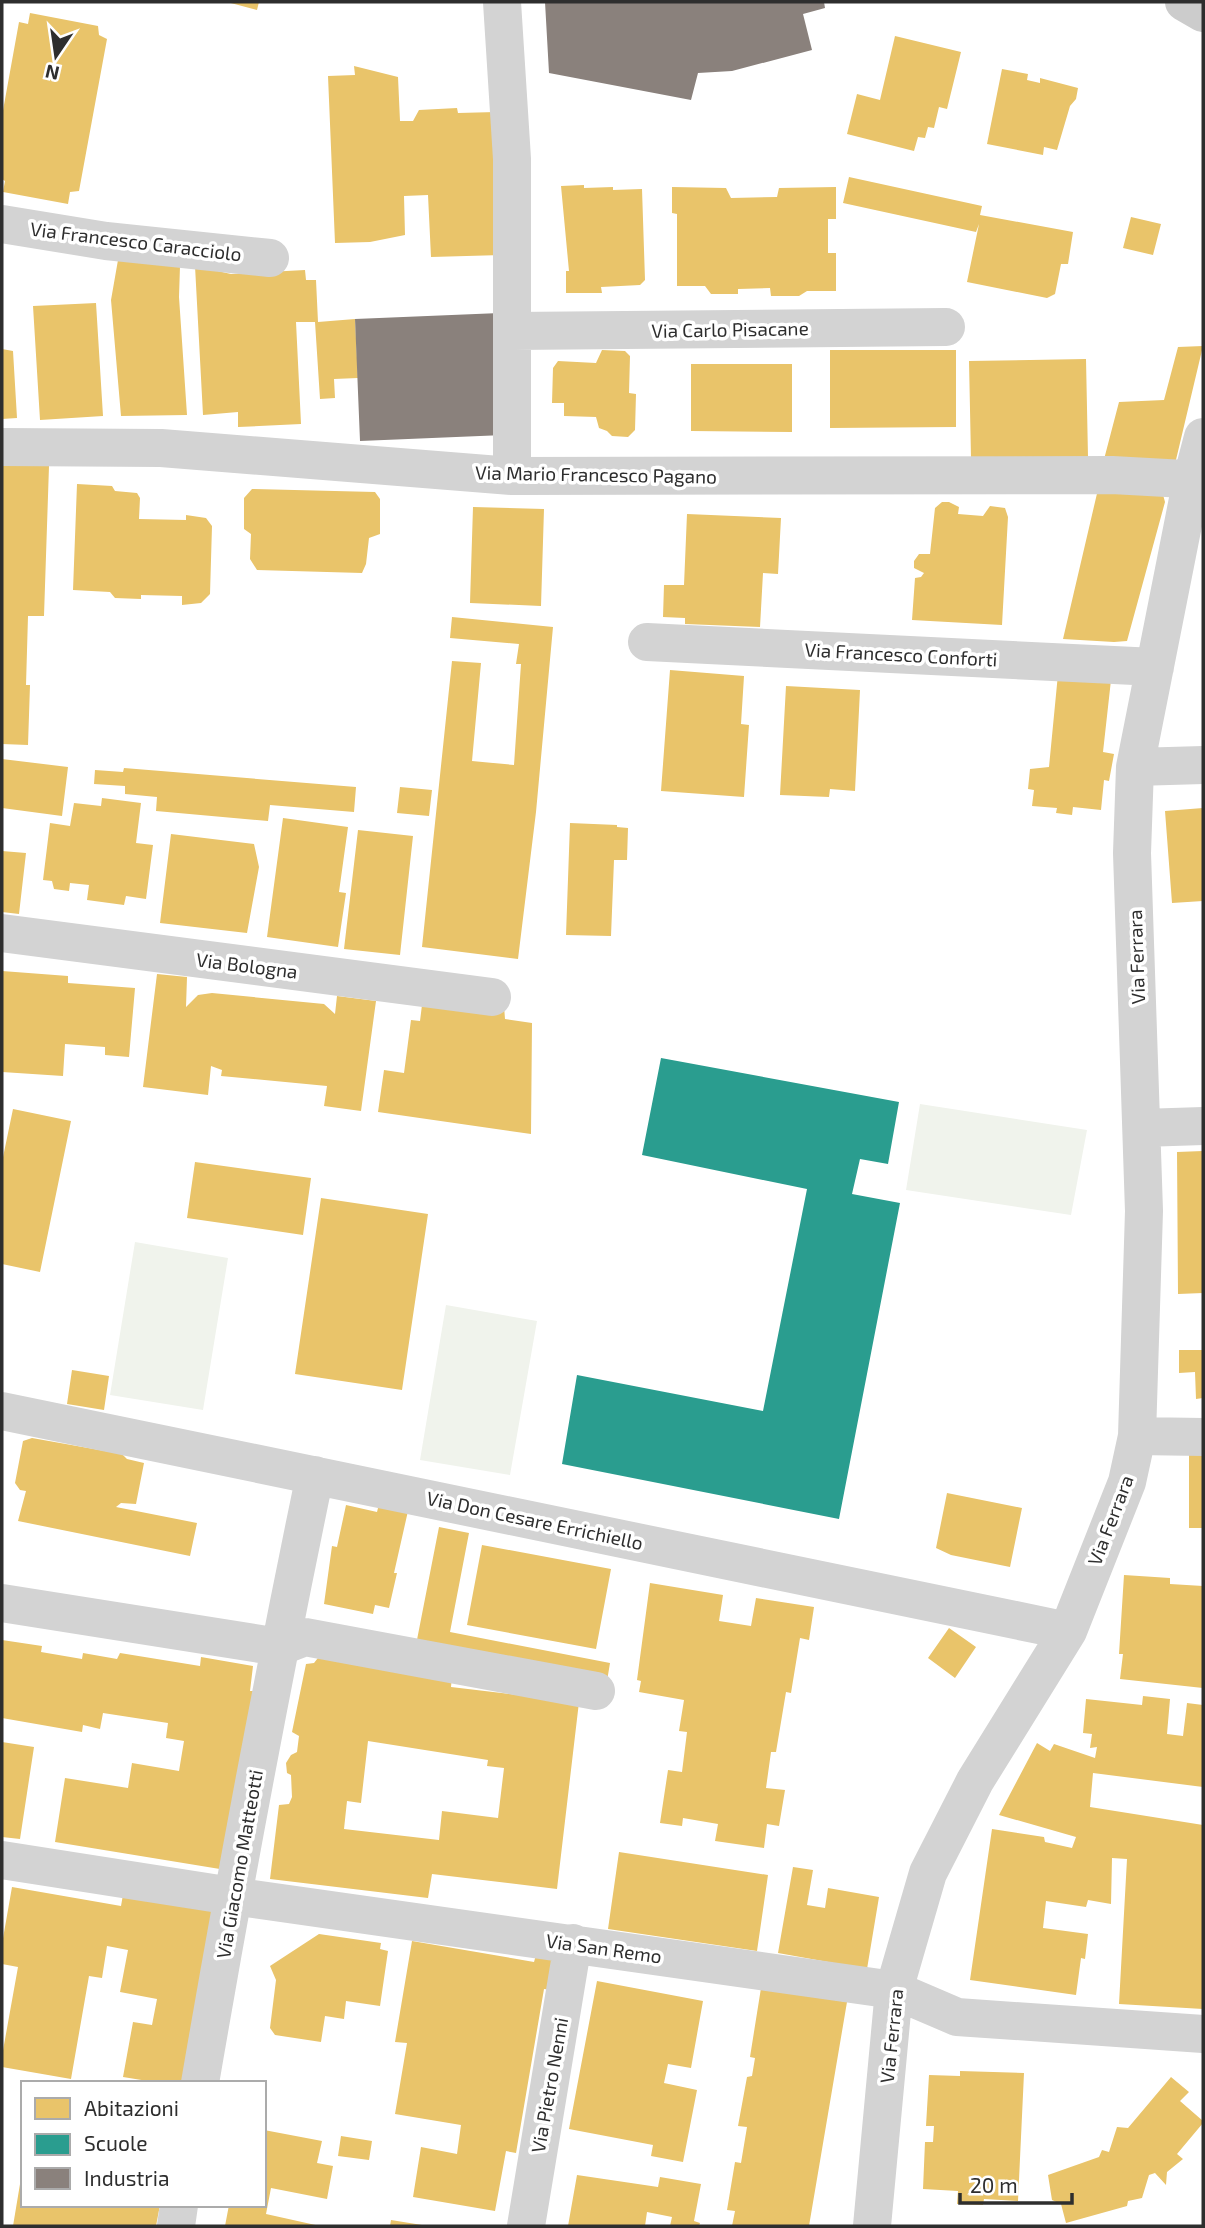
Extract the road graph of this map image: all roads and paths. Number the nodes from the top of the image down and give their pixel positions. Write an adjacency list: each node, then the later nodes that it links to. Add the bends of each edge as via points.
1 (502, 2): 7 (street, via 512,159)
2 (1184, 2): 3 (main road)
3 (1203, 13)
4 (2, 224): 5 (street, Via Francesco Caracciolo, via 106,241)
5 (270, 258)
6 (946, 327): 7 (street, Via Carlo Pisacane)
7 (513, 331): 10 (street)
8 (1203, 437): 11 (street, Via Ferrara)
9 (2, 447): 10 (street, Via Mario Francesco Pagano, via 161,448)
10 (512, 476): 11 (street, Via Mario Francesco Pagano, via 1112,475)
11 (1197, 480): 13 (street, Via Ferrara)
12 (647, 642): 13 (street, Via Francesco Conforti)
13 (1155, 667): 15 (street, Via Ferrara)
14 (1203, 765): 15 (street)
15 (1135, 767): 19 (street, Via Ferrara, via 1132,853)
16 (2, 933): 17 (street, Via Bologna)
17 (492, 997)
18 (1203, 1126): 19 (street)
19 (1142, 1128): 21 (street, Via Ferrara)
20 (2, 1411): 23 (street, Via Don Cesare Errichiello)
21 (1137, 1436): 22 (street); 25 (street, Via Ferrara, via 1127,1482)
22 (1203, 1437)
23 (316, 1475): 25 (street, Via Don Cesare Errichiello); 26 (street, Via Giacomo Matteotti)
24 (2, 1603): 26 (street)
25 (1068, 1631): 31 (street, Via Ferrara, via 975,1781 928,1873)
26 (279, 1647): 27 (street, via 305,1637); 29 (street, Via Giacomo Matteotti)
27 (596, 1691)
28 (2, 1860): 29 (street, Via San Remo)
29 (232, 1896): 30 (street, Via San Remo); 33 (street, Via Giacomo Matteotti)
30 (573, 1943): 31 (street, Via San Remo); 36 (street, Via Pietro Nenni)
31 (894, 1990): 32 (street, Via San Remo, via 957,2017); 37 (street, Via Ferrara)
32 (1203, 2034)
33 (200, 2081)
34 (179, 2207): 35 (street)
35 (176, 2226)
36 (526, 2226)
37 (872, 2226)

